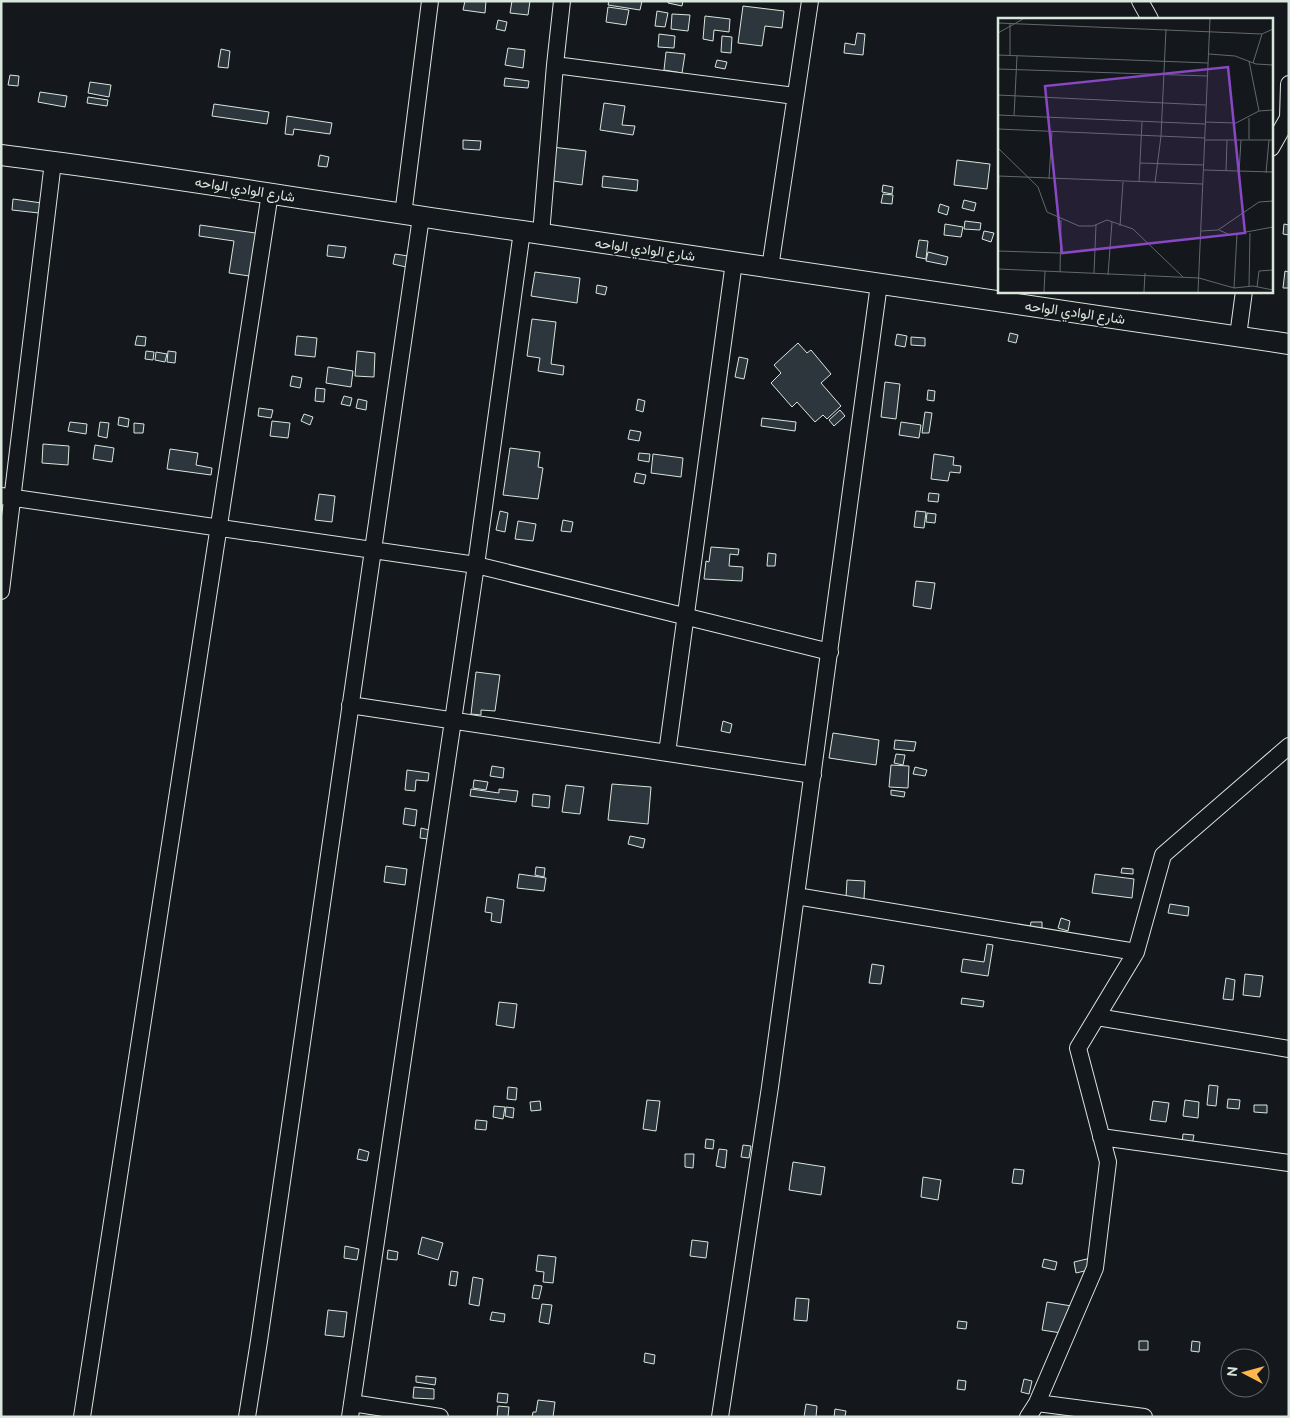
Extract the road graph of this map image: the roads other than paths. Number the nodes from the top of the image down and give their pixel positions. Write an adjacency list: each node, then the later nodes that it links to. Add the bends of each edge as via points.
1 (430, 1): 13 (street)
2 (562, 1): 6 (street)
3 (810, 1): 8 (street)
4 (1140, 1): 5 (street)
5 (1149, 18)
6 (555, 65): 8 (street); 15 (street)
7 (1289, 84): 9 (street, via 1288,118)
8 (795, 96): 17 (street)
9 (1272, 146)
10 (1, 155): 11 (main road, شارع الوادي الواحه)
11 (53, 162): 12 (main road, شارع الوادي الواحه); 22 (street)
12 (270, 193): 13 (main road, شارع الوادي الواحه); 23 (street)
13 (412, 216): 14 (main road, شارع الوادي الواحه); 24 (street)
14 (522, 231): 15 (main road, شارع الوادي الواحه); 25 (street)
15 (541, 234): 16 (main road, شارع الوادي الواحه)
16 (734, 262): 17 (main road, شارع الوادي الواحه); 27 (street)
17 (770, 268): 18 (main road, شارع الوادي الواحه)
18 (879, 284): 20 (main road, شارع الوادي الواحه); 28 (street)
19 (1244, 292): 20 (street)
20 (1238, 336): 21 (main road, شارع الوادي الواحه)
21 (1289, 344)
22 (7, 497): 23 (street); 26 (street)
23 (218, 528): 24 (street); 42 (street)
24 (373, 550): 25 (street); 29 (street)
25 (476, 565): 27 (street); 30 (street)
26 (1, 591)
27 (686, 617): 28 (street); 32 (street)
28 (830, 652): 33 (street)
29 (350, 705): 30 (street); 43 (street)
30 (453, 721): 32 (street); 41 (street)
31 (1289, 746): 35 (street, via 1163,854)
32 (667, 753): 33 (street)
33 (813, 775): 34 (street)
34 (796, 896): 35 (street); 45 (street)
35 (1136, 952): 36 (street)
36 (1097, 1016): 37 (street); 38 (street, via 1078,1048)
37 (1289, 1049)
38 (1101, 1137): 39 (street); 40 (street, via 1108,1162 1095,1268)
39 (1289, 1163)
40 (1037, 1403): 46 (street); 47 (street)
41 (351, 1410): 44 (street)
42 (82, 1417)
43 (246, 1417)
44 (440, 1417)
45 (720, 1417)
46 (1028, 1417)
47 (1144, 1417)

